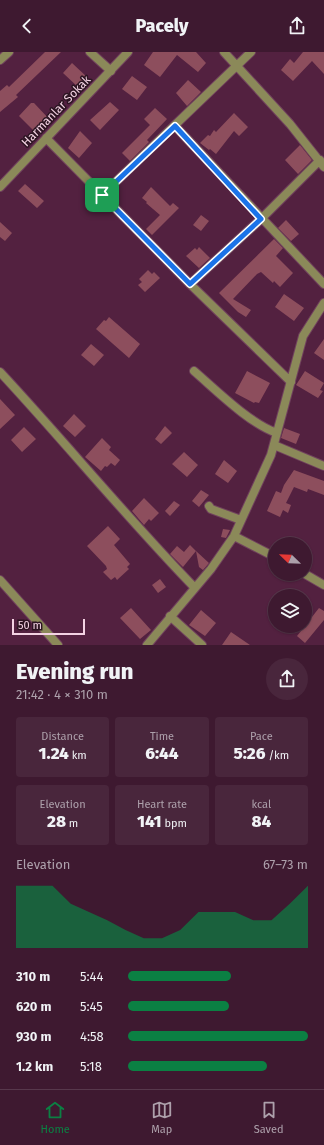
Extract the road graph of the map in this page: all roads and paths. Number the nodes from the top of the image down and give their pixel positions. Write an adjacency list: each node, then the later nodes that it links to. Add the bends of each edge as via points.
1 (9, 52): 6 (street)
2 (90, 52): 8 (street)
3 (128, 52): 8 (street, Harmanlar Sokak)
4 (224, 52): 7 (street)
5 (252, 52): 7 (street)
6 (0, 60)
7 (237, 64): 9 (street); 11 (street)
8 (111, 71): 10 (street, Harmanlar Sokak)
9 (175, 126): 13 (street); 14 (street)
10 (46, 138): 12 (street, Harmanlar Sokak); 13 (street)
11 (322, 164): 14 (street)
12 (0, 187)
13 (102, 195): 15 (street)
14 (261, 219): 15 (street); 16 (street)
15 (190, 284): 20 (street)
16 (324, 284)
17 (324, 303): 20 (street, via 303,336)
18 (194, 371): 21 (street, via 253,420 267,430)
19 (0, 372): 31 (street)
20 (291, 382): 21 (street)
21 (277, 433): 22 (street)
22 (274, 445): 23 (street); 25 (street)
23 (324, 466)
24 (209, 506): 25 (street)
25 (241, 520): 26 (street)
26 (234, 536): 27 (street); 31 (street)
27 (268, 553)
28 (312, 578): 30 (street)
29 (0, 580): 33 (street)
30 (324, 585)
31 (195, 588): 32 (street)
32 (170, 616): 34 (street); 35 (street)
33 (58, 645)
34 (147, 645)
35 (202, 645)

